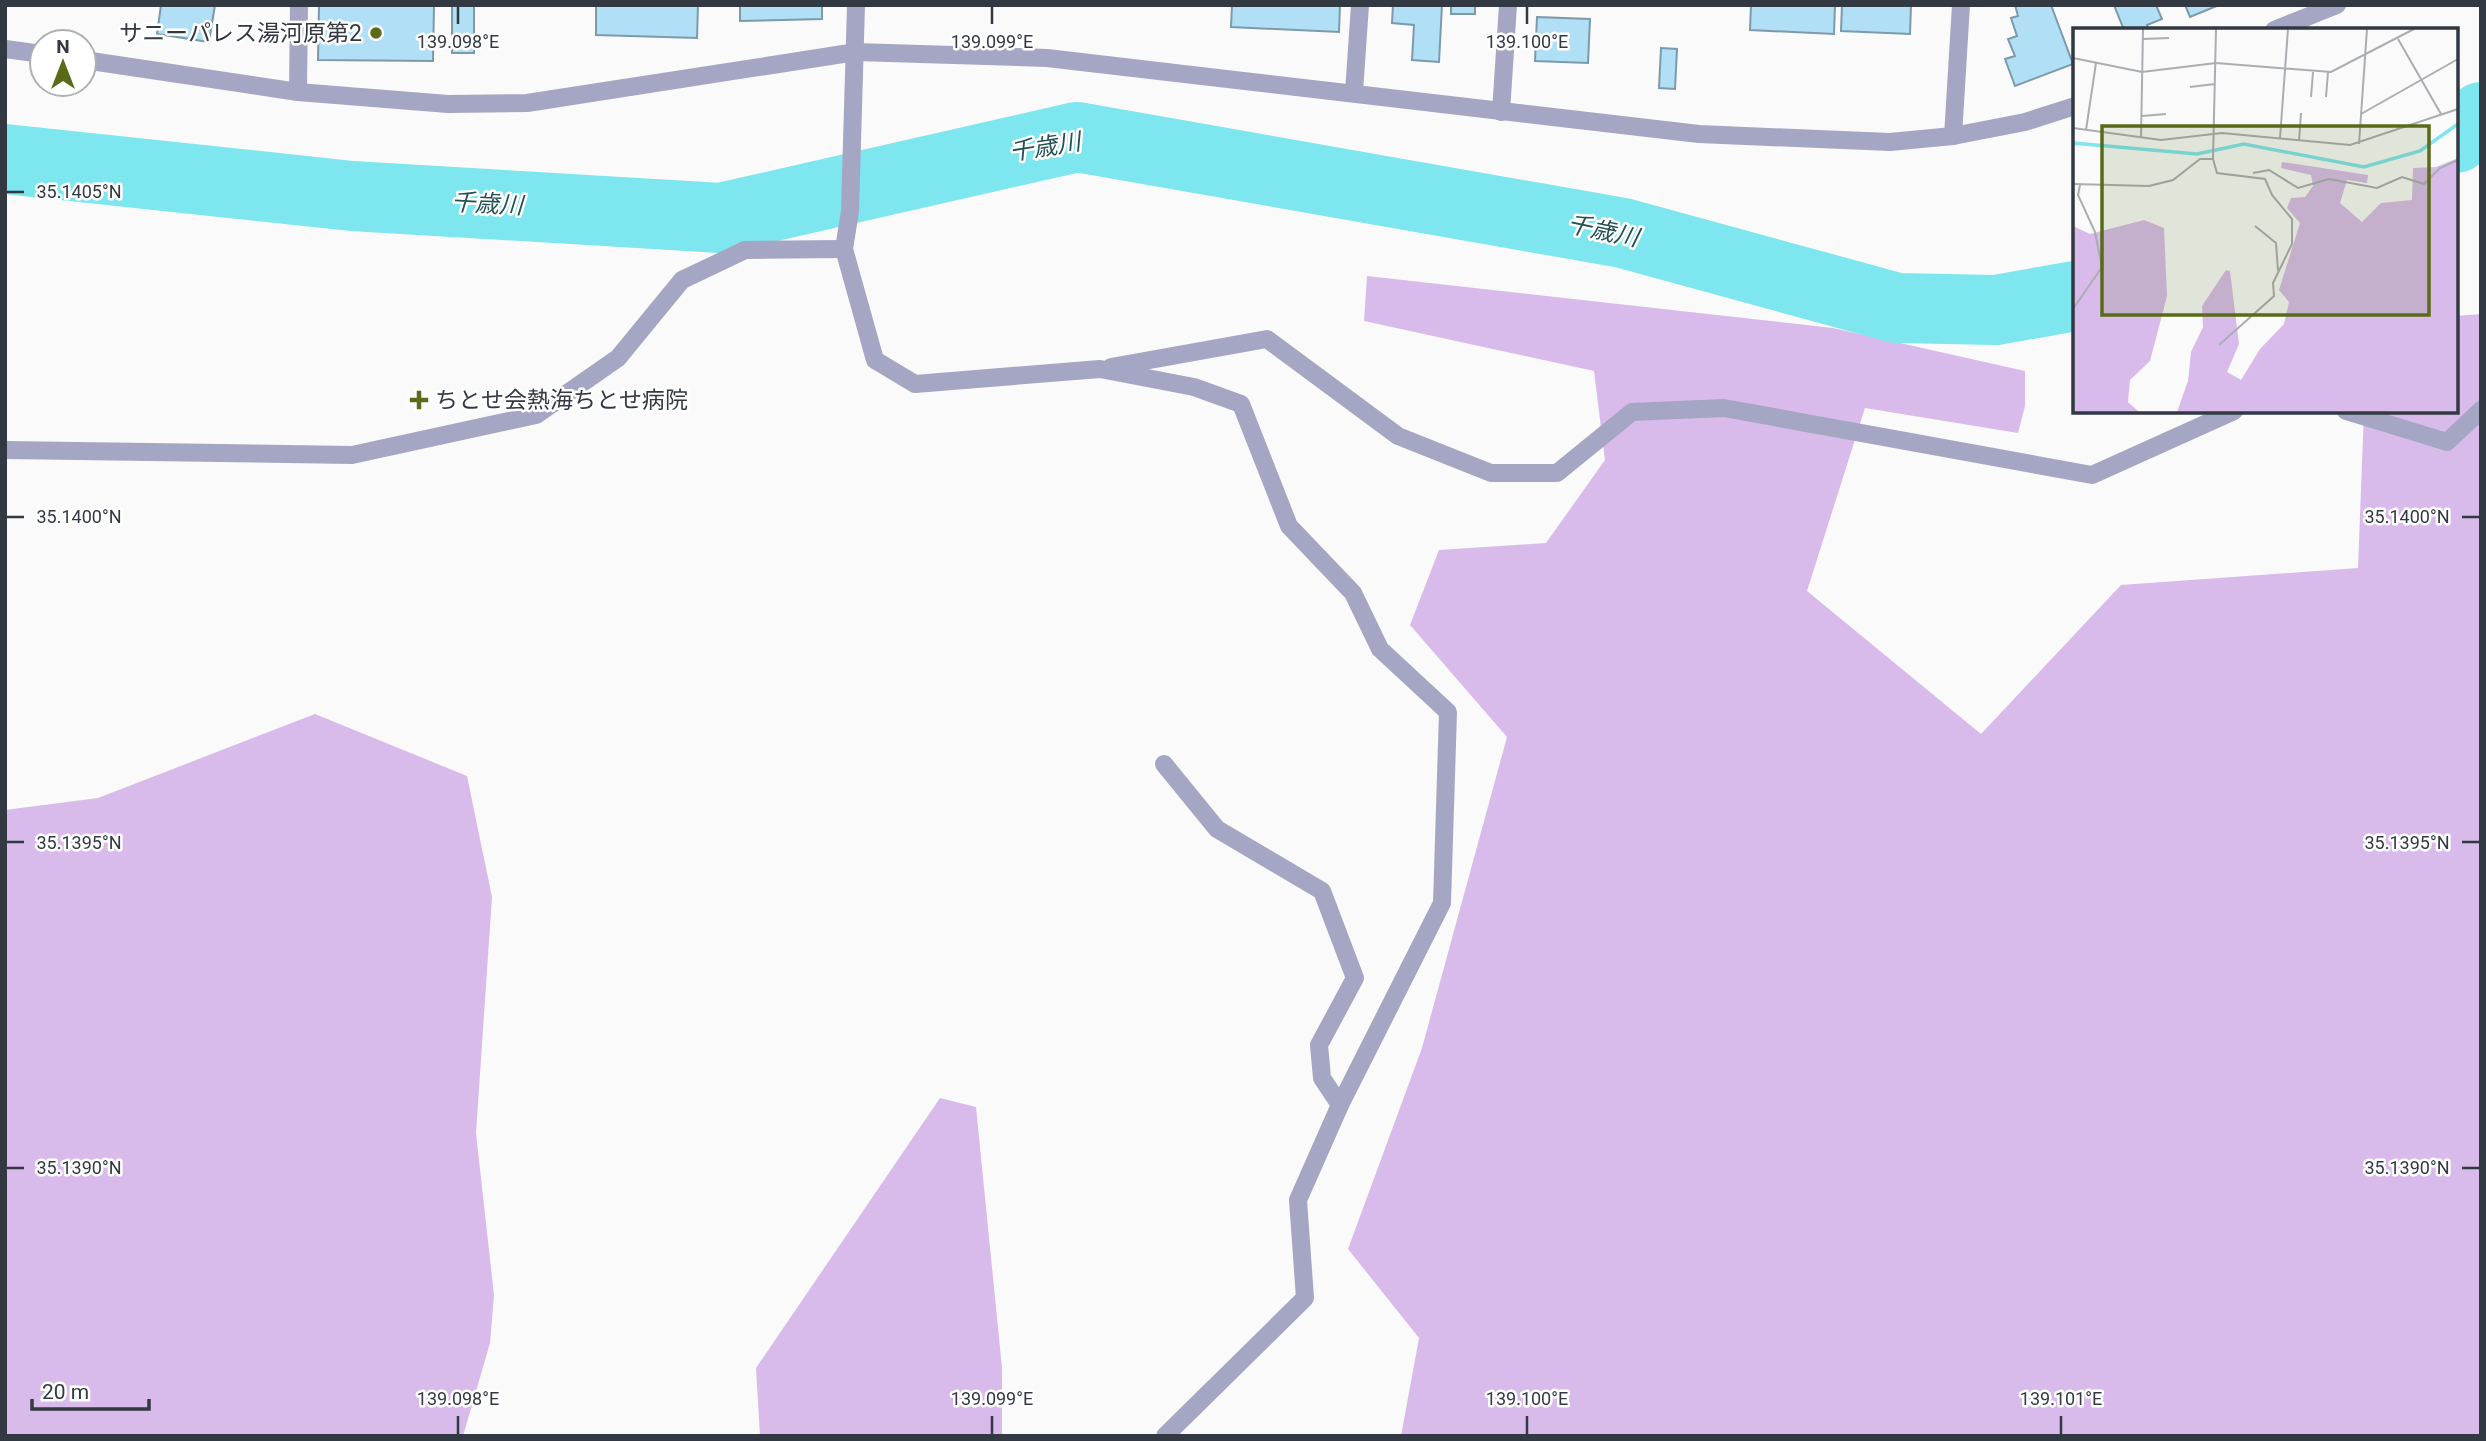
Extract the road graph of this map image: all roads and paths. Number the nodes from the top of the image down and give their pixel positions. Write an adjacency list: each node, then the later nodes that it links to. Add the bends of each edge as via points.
1 (299, 5): 12 (street)
2 (856, 5): 10 (street)
3 (1360, 5): 13 (street)
4 (1508, 5): 15 (street)
5 (1961, 5): 16 (street)
6 (2337, 5): 7 (street)
7 (2279, 28)
8 (5, 49): 9 (street)
9 (28, 52)
10 (856, 52): 12 (street, via 527,103 448,104); 13 (street, via 1047,58); 17 (street, via 850,211)
11 (98, 62): 12 (street)
12 (298, 92)
13 (1354, 92): 15 (street)
14 (2073, 107): 16 (street, via 2025,122)
15 (1501, 112): 16 (street, via 1699,134 1890,142)
16 (1953, 136)
17 (844, 249): 18 (street, via 875,360 915,384); 22 (street, via 745,250 682,280 618,358 536,415 352,455)
18 (1100, 369): 20 (street, via 1267,339 1398,436 1492,473 1557,473 1632,412 1724,408 2092,475); 24 (street, via 1194,387 1241,404 1289,526 1353,593 1380,649 1448,712 1442,903)
19 (2481, 410): 21 (street, via 2447,442)
20 (2230, 413)
21 (2353, 413)
22 (5, 450)
23 (1164, 764): 24 (street, via 1217,829 1322,891 1355,978 1319,1045 1322,1078)
24 (1340, 1105): 25 (street, via 1298,1200 1305,1298)
25 (1165, 1436)

